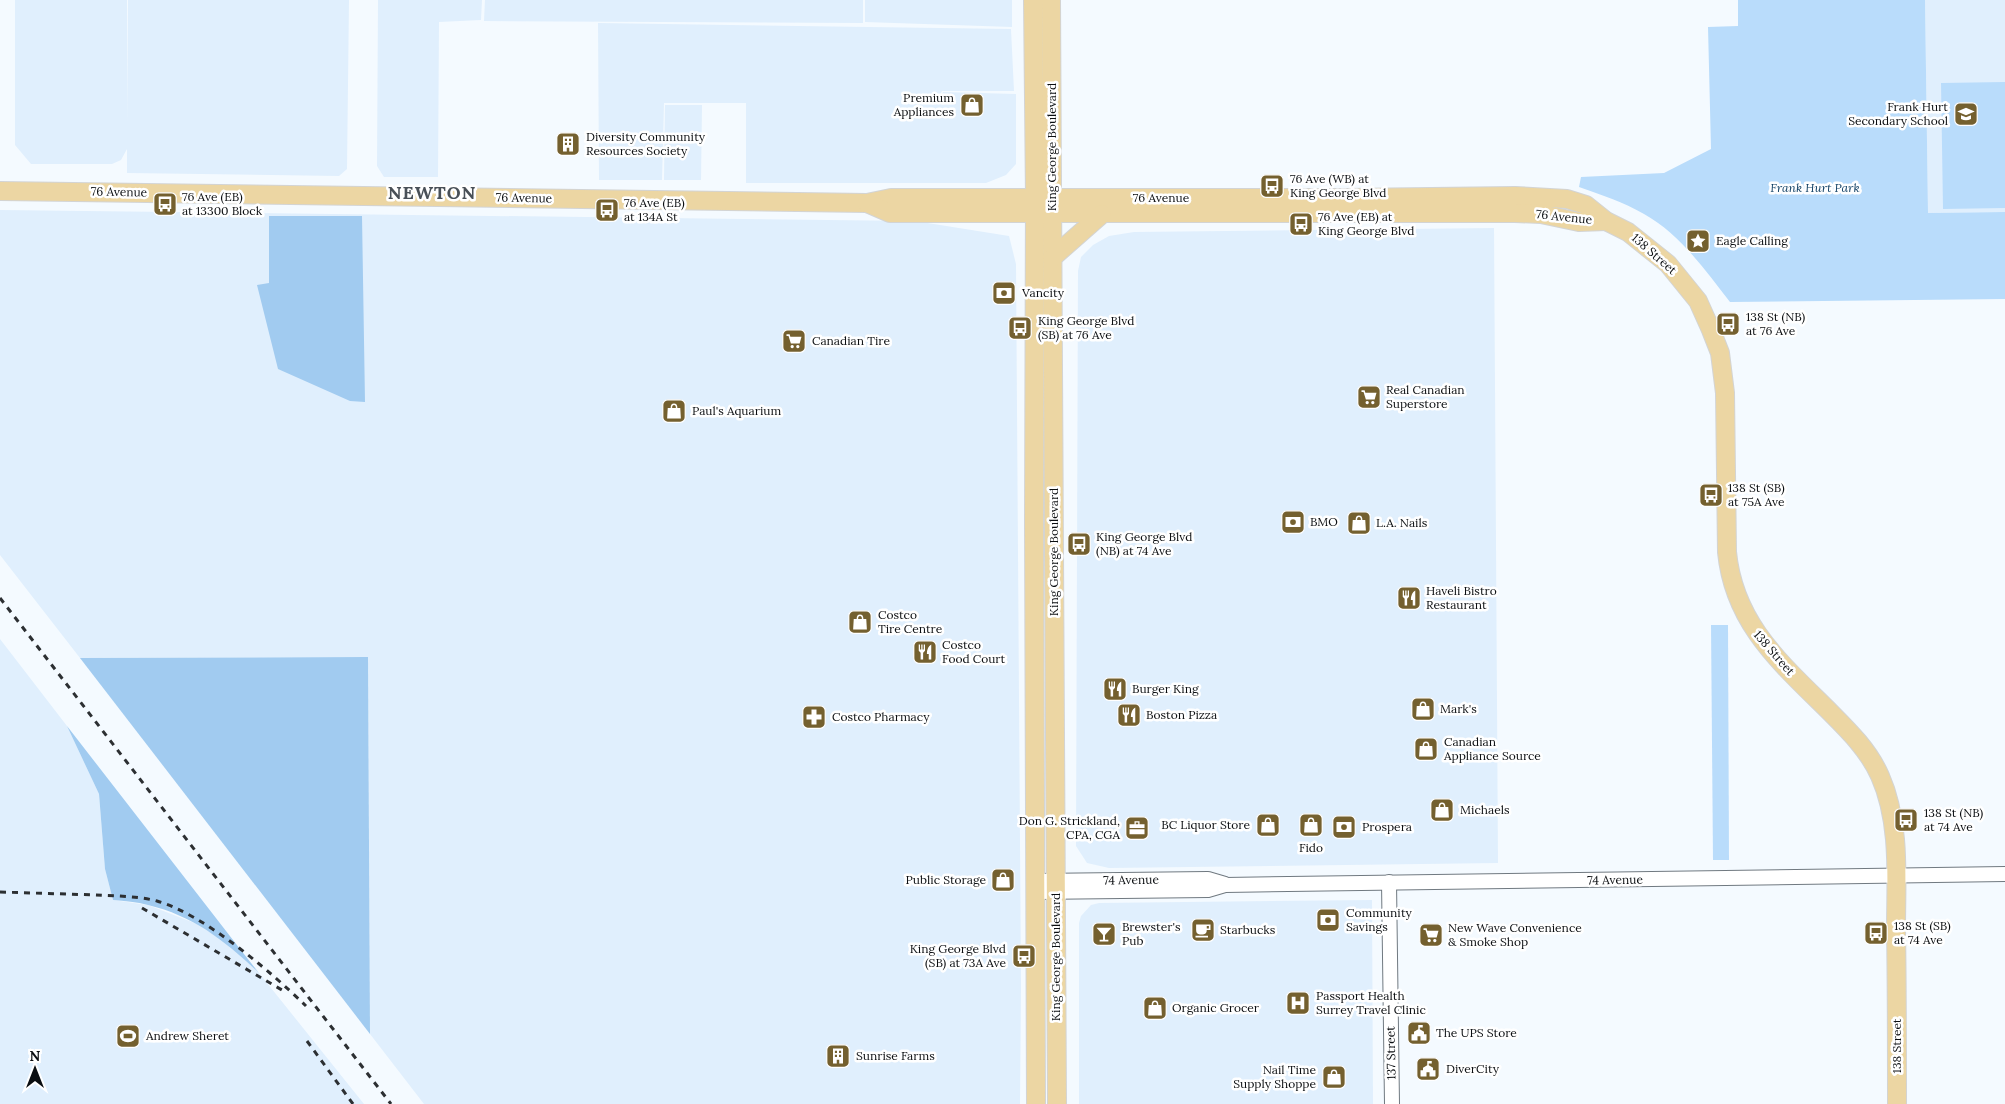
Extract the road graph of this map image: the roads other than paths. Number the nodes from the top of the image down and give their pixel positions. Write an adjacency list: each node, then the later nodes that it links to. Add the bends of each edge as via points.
1 (1033, 0): 5 (main road, King George Boulevard)
2 (1051, 0): 5 (main road, King George Boulevard)
3 (0, 191): 5 (main road, 76 Avenue, via 867,203 890,213)
4 (1543, 196): 5 (main road, 76 Avenue); 7 (main road, via 1528,205 1437,206); 8 (main road, 76 Avenue, via 1586,204)
5 (1044, 206): 6 (main road, 76 Avenue); 9 (main road, King George Boulevard); 13 (main road, King George Boulevard)
6 (1102, 214): 7 (main road, 76 Avenue); 9 (main road)
7 (1414, 214): 8 (main road, 76 Avenue, via 1514,213 1541,214 1579,222)
8 (1606, 221): 11 (main road, 138 Street, via 1628,232 1668,264 1698,301 1708,322 1720,353 1724,380 1727,552 1737,598 1765,645 1856,738 1872,762 1880,776 1890,813)
9 (1052, 258): 14 (main road, King George Boulevard)
10 (2005, 874): 11 (street, 74 Avenue)
11 (1896, 876): 12 (street, 74 Avenue); 20 (main road, 138 Street)
12 (1389, 882): 14 (street, 74 Avenue, via 1225,885 1208,879); 19 (street, 137 Street)
13 (1035, 887): 14 (street, 74 Avenue); 15 (main road, King George Boulevard)
14 (1056, 887): 18 (main road, King George Boulevard)
15 (1036, 1009): 16 (main road, King George Boulevard); 17 (main road, via 1045,1018)
16 (1036, 1104)
17 (1046, 1104)
18 (1057, 1104)
19 (1392, 1104)
20 (1897, 1104)

